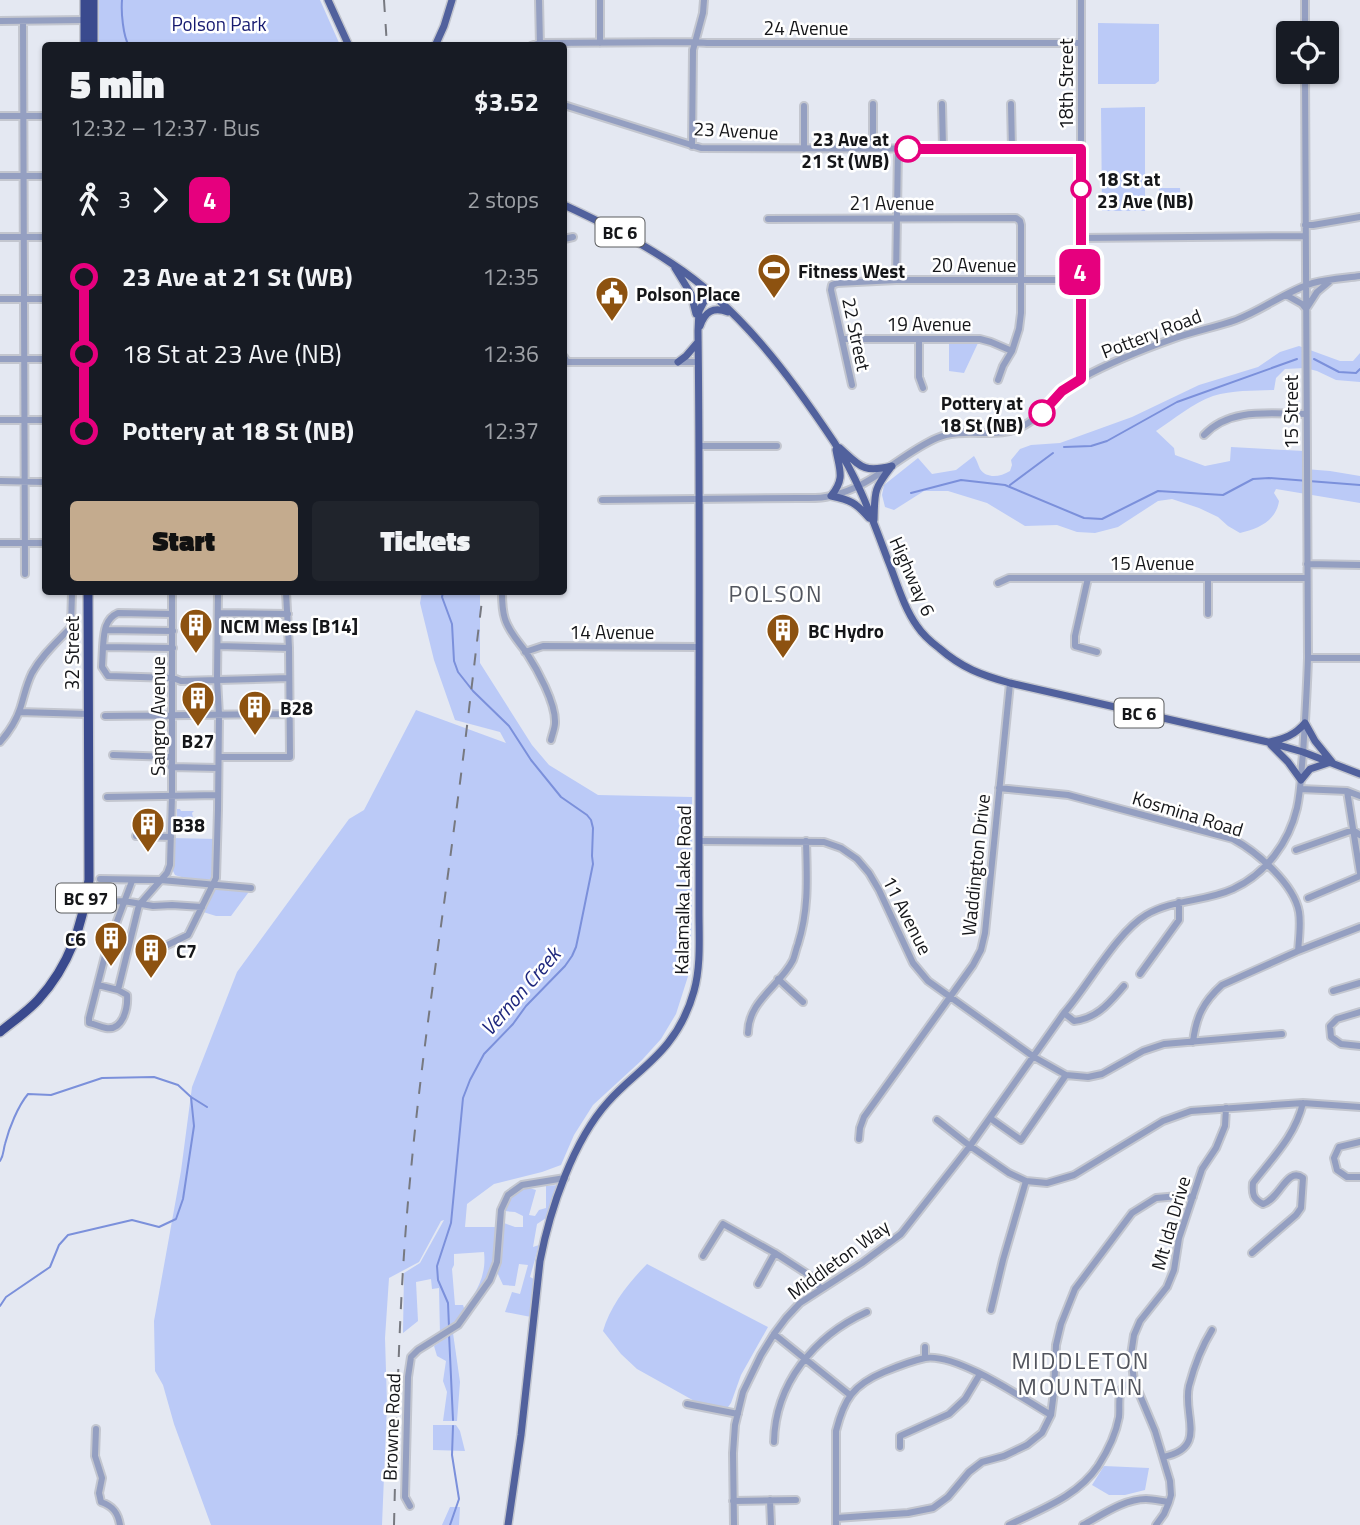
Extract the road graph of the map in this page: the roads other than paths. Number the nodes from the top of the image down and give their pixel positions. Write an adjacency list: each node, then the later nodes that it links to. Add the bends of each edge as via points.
1 (85, 0): 11 (highway)
2 (93, 0): 16 (highway)
3 (328, 0): 17 (main road)
4 (452, 0): 18 (main road)
5 (539, 0): 19 (street)
6 (600, 0): 20 (street)
7 (704, 0): 14 (street)
8 (1081, 0): 21 (street, 18th Street)
9 (1305, 0): 13 (street)
10 (0, 20): 12 (street)
11 (85, 20): 12 (street); 15 (highway)
12 (23, 21): 30 (street)
13 (1305, 21)
14 (694, 41): 20 (street, 24 Avenue); 21 (street, 24 Avenue); 32 (street)
15 (85, 42)
16 (93, 42)
17 (347, 42)
18 (437, 42)
19 (540, 42)
20 (600, 43): 22 (street, 24 Avenue)
21 (1081, 43): 38 (street, 18th Street)
22 (567, 44)
23 (1305, 84): 46 (street, 15 Street)
24 (873, 104): 34 (street)
25 (942, 104): 36 (street)
26 (1012, 104): 37 (street)
27 (567, 106): 32 (street, 23 Avenue)
28 (804, 106): 33 (street)
29 (0, 116): 30 (street)
30 (23, 116): 31 (street); 40 (street)
31 (42, 116)
32 (692, 146): 33 (street, 23 Avenue)
33 (804, 149): 34 (street, 23 Avenue)
34 (873, 149): 35 (street, 23 Avenue)
35 (898, 149): 36 (street, 23 Avenue); 44 (street)
36 (943, 149): 37 (street, 23 Avenue)
37 (1012, 149): 38 (street, 23 Avenue)
38 (1081, 149): 53 (street, 18th Street)
39 (0, 176): 40 (street)
40 (23, 176): 41 (street); 49 (street)
41 (42, 176)
42 (567, 206): 54 (main road, Highway 6 / BC 6)
43 (1360, 217): 46 (street)
44 (897, 218): 45 (street, 21 Avenue); 56 (street); 57 (street, 21 Avenue, via 1016,218 1021,225)
45 (768, 219)
46 (1305, 225): 47 (street, 15 Street)
47 (1306, 236): 53 (street); 60 (street, 15 Street)
48 (0, 237): 49 (street)
49 (23, 237): 50 (street); 65 (street)
50 (42, 237)
51 (573, 237): 52 (street)
52 (567, 238)
53 (1080, 238): 58 (street, 18th Street)
54 (673, 264): 62 (main road, Highway 6 / BC 6); 69 (main road, via 691,294)
55 (1360, 275): 59 (street, Pottery Road)
56 (897, 280): 57 (street, 20 Avenue); 61 (street, 20 Avenue, via 837,283)
57 (1021, 280): 58 (street, 20 Avenue); 73 (street, via 1020,320)
58 (1080, 280): 80 (street, 18th Street)
59 (1331, 280): 60 (street, Pottery Road); 67 (street)
60 (1306, 286): 63 (street, Pottery Road); 67 (street, 15 Street)
61 (831, 290): 70 (street, 22 Street)
62 (709, 292): 68 (main road, Highway 6 / BC 6); 69 (main road, Kalamalka Lake Road, via 699,311)
63 (1286, 295): 67 (street); 80 (street, Pottery Road, via 1255,313 1175,338)
64 (0, 299): 65 (street)
65 (23, 299): 66 (street); 75 (street)
66 (42, 299)
67 (1306, 309): 84 (street, 15 Street)
68 (732, 313): 69 (main road, via 709,311); 89 (main road, Highway 6 / BC 6, via 767,350)
69 (698, 331): 72 (main road, Kalamalka Lake Road)
70 (843, 339): 71 (street, 19 Avenue); 82 (street, 22 Street)
71 (919, 339): 73 (street, 19 Avenue, via 980,339); 83 (street)
72 (698, 342): 78 (main road); 79 (main road, Kalamalka Lake Road)
73 (1012, 351): 81 (street)
74 (0, 359): 75 (street)
75 (24, 359): 76 (street); 86 (street)
76 (42, 359)
77 (567, 362): 78 (street)
78 (678, 362): 79 (street)
79 (698, 362): 90 (main road, Kalamalka Lake Road)
80 (1081, 379): 92 (street, Pottery Road, via 1018,429 951,434)
81 (998, 380)
82 (852, 384)
83 (923, 387)
84 (1306, 414): 88 (street, via 1240,415 1219,422); 104 (street, 15 Street)
85 (0, 420): 86 (street)
86 (24, 420): 87 (street); 94 (street)
87 (42, 420)
88 (1204, 435)
89 (834, 443): 92 (main road, via 866,469); 96 (main road, Highway 6 / BC 6); 97 (main road, via 841,477)
90 (699, 446): 91 (street); 98 (main road, Kalamalka Lake Road)
91 (777, 446)
92 (892, 466): 96 (street, Pottery Road); 100 (main road, via 875,492)
93 (0, 481): 94 (street)
94 (24, 481): 95 (street); 102 (street)
95 (42, 482)
96 (859, 485): 97 (street, Pottery Road); 100 (main road, Highway 6 / BC 6)
97 (831, 496): 98 (street, Pottery Road); 100 (main road, via 859,505)
98 (699, 499): 99 (street, Pottery Road); 127 (main road, Kalamalka Lake Road)
99 (602, 500)
100 (874, 524): 135 (main road, Highway 6 / BC 6, via 916,626 963,667)
101 (0, 543): 102 (street)
102 (25, 543): 103 (street); 106 (street)
103 (42, 543)
104 (1307, 564): 105 (street); 109 (street, 15 Street)
105 (1360, 565)
106 (25, 574)
107 (1088, 578): 108 (street, 15 Avenue); 110 (street, 15 Avenue, via 1009,578); 129 (street, via 1075,646)
108 (1208, 578): 109 (street, 15 Avenue); 120 (street)
109 (1307, 578): 130 (street, 15 Street)
110 (998, 583)
111 (72, 595): 136 (street, via 71,627 43,656 24,691)
112 (88, 595): 137 (highway, 32 Street / BC 97)
113 (172, 595): 118 (street, Sangro Avenue)
114 (218, 595): 117 (street)
115 (286, 595): 119 (street)
116 (502, 595): 128 (street, via 505,619)
117 (218, 613): 119 (street); 123 (street)
118 (172, 614): 121 (street, via 118,613); 122 (street, Sangro Avenue)
119 (288, 614): 126 (street)
120 (1208, 614)
121 (105, 630): 122 (street); 124 (street)
122 (173, 631): 125 (street, Sangro Avenue)
123 (218, 646): 126 (street); 134 (street)
124 (103, 647): 125 (street); 132 (street, via 102,667 108,676)
125 (173, 648): 132 (street, Sangro Avenue)
126 (289, 648): 133 (street)
127 (699, 648): 128 (street, 14 Avenue, via 543,646); 166 (main road, Kalamalka Lake Road)
128 (526, 652): 143 (street, via 553,709)
129 (1097, 652)
130 (1308, 658): 131 (street); 142 (street, 15 Street)
131 (1360, 658)
132 (173, 678): 134 (street); 139 (street, Sangro Avenue)
133 (289, 678): 134 (street); 138 (street)
134 (216, 679): 140 (street)
135 (1010, 683): 145 (main road, Highway 6 / BC 6); 155 (street, Waddington Drive)
136 (19, 712): 137 (street); 144 (street)
137 (88, 714): 196 (highway, BC 97, via 89,880 79,932 60,972 37,1000)
138 (290, 714): 140 (street); 149 (street, via 290,757)
139 (172, 715): 140 (street); 141 (street); 148 (street, Sangro Avenue)
140 (219, 715): 149 (street)
141 (105, 716)
142 (1306, 723): 145 (main road, via 1293,734); 146 (street, 15 Street); 150 (main road)
143 (551, 740)
144 (0, 742)
145 (1268, 742): 146 (main road, Highway 6 / BC 6); 154 (main road)
146 (1303, 752): 150 (main road, Highway 6 / BC 6); 154 (street, Middleton Way)
147 (113, 755): 148 (street)
148 (172, 757): 151 (street, Sangro Avenue)
149 (219, 757): 152 (street)
150 (1332, 763): 153 (main road, Highway 6 / BC 6); 154 (main road, via 1315,766)
151 (171, 767): 152 (street); 160 (street, Sangro Avenue)
152 (218, 768): 158 (street)
153 (1360, 774)
154 (1301, 780): 156 (street, Middleton Way)
155 (999, 788): 169 (street, Kosmina Road, via 1068,795 1233,839); 192 (street, Waddington Drive, via 985,933 974,965)
156 (1300, 789): 157 (street); 169 (street, Middleton Way, via 1291,827)
157 (1347, 792): 161 (street); 162 (street)
158 (218, 795): 160 (street); 174 (street, via 216,878)
159 (107, 796): 160 (street)
160 (172, 796): 165 (street, Sangro Avenue)
161 (1360, 796)
162 (1353, 830): 163 (street); 168 (street); 170 (street)
163 (1360, 835)
164 (136, 836): 165 (street)
165 (171, 837): 172 (street, Sangro Avenue, via 170,866)
166 (699, 841): 167 (street, 11 Avenue); 212 (main road, Kalamalka Lake Road, via 697,978 683,1021 668,1043 592,1121)
167 (806, 841): 186 (street, via 803,928 793,960); 192 (street, 11 Avenue, via 841,848 857,859 879,890 913,963)
168 (1296, 850)
169 (1267, 865): 179 (street, Middleton Way, via 1232,889); 183 (street, Kosmina Road, via 1293,895 1299,912)
170 (1360, 875): 176 (street)
171 (100, 878): 173 (street)
172 (161, 880): 173 (street); 174 (street); 180 (street)
173 (132, 881): 177 (street)
174 (212, 884): 175 (street); 181 (street)
175 (251, 888)
176 (1308, 898)
177 (124, 901): 178 (street); 180 (street); 188 (street)
178 (106, 902)
179 (1179, 902): 185 (street, via 1179,919); 195 (street, Middleton Way, via 1132,926)
180 (139, 905): 181 (street); 190 (street)
181 (202, 907): 184 (street, via 188,935)
182 (1360, 927): 183 (street)
183 (1298, 951): 199 (street, via 1222,985 1202,1009)
184 (153, 952)
185 (1140, 974)
186 (778, 979): 193 (street); 197 (street, via 752,1012)
187 (1360, 983): 191 (street)
188 (98, 985): 190 (street); 190 (street, via 89,1023 107,1029 119,1024 128,1005 127,995)
189 (1124, 986): 195 (street, via 1086,1019 1074,1021)
190 (118, 990)
191 (1333, 991)
192 (950, 997): 201 (street, 11 Avenue); 208 (street, Waddington Drive, via 864,1117)
193 (803, 1002)
194 (1360, 1012): 200 (street, via 1330,1026 1331,1037 1341,1044)
195 (1064, 1013): 201 (street, Middleton Way)
196 (0, 1030)
197 (748, 1033)
198 (1282, 1034): 199 (street)
199 (1193, 1042): 202 (street, via 1143,1051 1102,1074)
200 (1360, 1046)
201 (1034, 1057): 202 (street, 11 Avenue); 206 (street, Middleton Way)
202 (1066, 1075): 206 (street, via 1021,1140)
203 (1303, 1103): 204 (street); 205 (street); 216 (street, via 1293,1132 1253,1183 1252,1193 1264,1204 1271,1202 1289,1177 1299,1175 1303,1178 1301,1208)
204 (1360, 1107)
205 (1226, 1108): 213 (street, via 1191,1111 1163,1121 1074,1175 1047,1183); 214 (street, Mt Ida Drive, via 1225,1126)
206 (990, 1118): 210 (street, Middleton Way)
207 (937, 1120): 210 (street)
208 (859, 1139)
209 (1360, 1142): 211 (street, via 1339,1147 1334,1158 1337,1170 1347,1177)
210 (970, 1146): 213 (street); 219 (street, Middleton Way, via 901,1234)
211 (1360, 1177)
212 (565, 1178): 241 (street, Browne Road, via 522,1185 508,1195 501,1210 497,1262 490,1280 458,1325 411,1357 405,1497); 244 (main road, Kalamalka Lake Road, via 540,1261)
213 (1026, 1181): 220 (street)
214 (1193, 1197): 228 (street, Mt Ida Drive, via 1167,1287 1134,1335); 232 (street, via 1156,1198 1132,1213 1074,1289 1056,1345)
215 (775, 1253): 217 (street, via 723,1224); 218 (street); 219 (street, via 812,1277)
216 (1252, 1253)
217 (703, 1256)
218 (758, 1284)
219 (821, 1289): 223 (street, Middleton Way, via 800,1303)
220 (990, 1310)
221 (866, 1312): 225 (street, via 823,1339)
222 (1212, 1330): 236 (street, via 1189,1387 1189,1442 1181,1451)
223 (774, 1334): 225 (street); 231 (street, Middleton Way, via 743,1392)
224 (925, 1347): 226 (street)
225 (804, 1358): 229 (street); 234 (street, via 777,1412)
226 (925, 1359): 227 (street, via 958,1363); 229 (street, via 869,1378)
227 (980, 1374): 232 (street); 235 (street, via 949,1414 900,1436)
228 (1134, 1381): 236 (street, Mt Ida Drive); 247 (street, via 1120,1392 1119,1419 1097,1468 1064,1498)
229 (850, 1395): 242 (street, via 836,1431)
230 (687, 1404): 231 (street)
231 (738, 1414): 239 (street, Middleton Way)
232 (1051, 1415): 242 (street, via 1042,1433 1027,1446 982,1462 933,1508)
233 (96, 1429): 243 (street, via 101,1502 117,1513)
234 (774, 1442)
235 (900, 1447)
236 (1163, 1457): 240 (street, Mt Ida Drive, via 1170,1481)
237 (770, 1500): 238 (street); 239 (street); 246 (street)
238 (796, 1500)
239 (733, 1501): 245 (street, Middleton Way)
240 (1169, 1502): 248 (street, via 1133,1501); 249 (street)
241 (410, 1506)
242 (836, 1522)
243 (120, 1525)
244 (508, 1525)
245 (734, 1525)
246 (771, 1525)
247 (1009, 1525)
248 (1083, 1525)
249 (1156, 1525)

